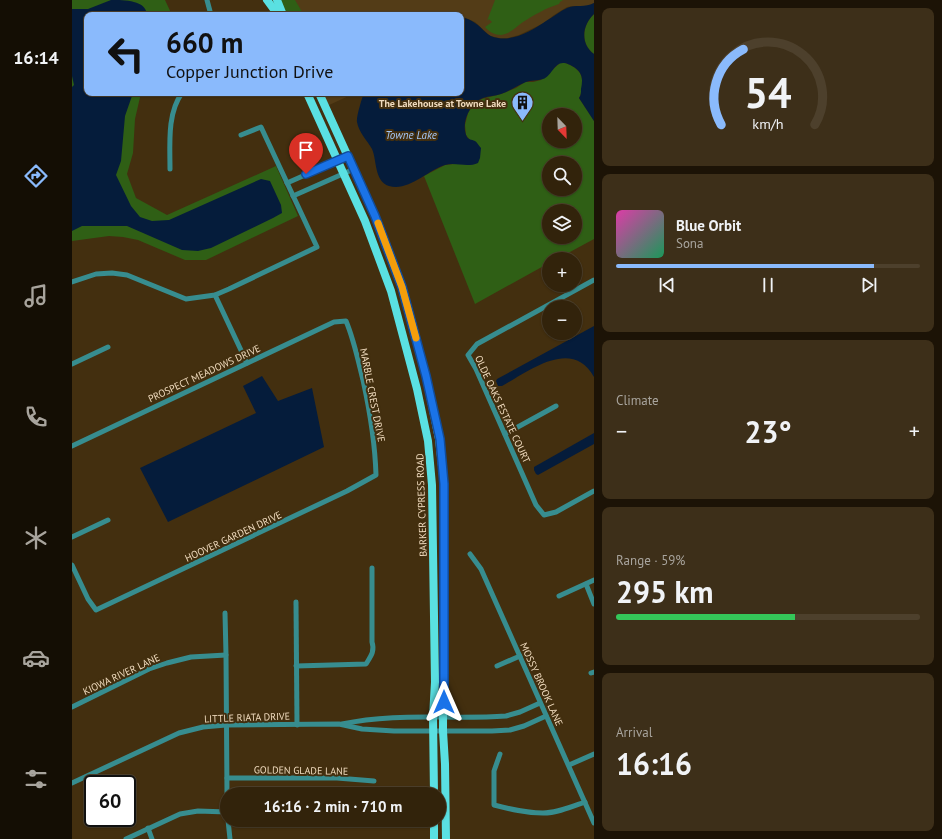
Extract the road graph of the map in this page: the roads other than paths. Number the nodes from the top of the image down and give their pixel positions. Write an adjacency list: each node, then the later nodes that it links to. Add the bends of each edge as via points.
1 (207, 0): 4 (street)
2 (267, 0): 5 (main road); 6 (main road)
3 (276, 0): 7 (main road)
4 (210, 12)
5 (273, 12)
6 (276, 12)
7 (282, 12)
8 (180, 96): 14 (street, via 175,105 170,132)
9 (308, 96): 13 (main road, BARKER CYPRESS ROAD)
10 (320, 96): 12 (main road)
11 (241, 135): 17 (street, via 261,127)
12 (348, 156): 13 (street); 15 (main road)
13 (337, 160): 16 (main road, BARKER CYPRESS ROAD); 17 (street)
14 (170, 169)
15 (354, 169): 16 (street); 26 (main road, via 402,287)
16 (344, 174): 18 (street); 27 (main road, BARKER CYPRESS ROAD, via 365,220 391,291)
17 (287, 183): 18 (street)
18 (293, 196): 21 (street, via 317,247)
19 (594, 280): 29 (street, OLDE OAKS ESTATE COURT, via 477,344 468,355)
20 (72, 282): 21 (street, via 96,274 112,273 127,275 186,299)
21 (215, 295): 24 (street)
22 (346, 321): 24 (street, PROSPECT MEADOWS DRIVE, via 334,322); 31 (street, MARBLE CREST DRIVE, via 351,332 368,407 375,444)
23 (108, 347): 25 (street)
24 (247, 363): 30 (street, PROSPECT MEADOWS DRIVE)
25 (72, 364)
26 (429, 387): 27 (main road); 36 (main road, via 440,439 444,484)
27 (417, 388): 35 (main road, BARKER CYPRESS ROAD, via 428,441)
28 (556, 406): 29 (street)
29 (505, 434): 32 (street, OLDE OAKS ESTATE COURT, via 536,505 544,516)
30 (72, 446)
31 (376, 475): 38 (street, HOOVER GARDEN DRIVE, via 96,610)
32 (594, 491)
33 (108, 520): 34 (street)
34 (72, 537)
35 (433, 550): 36 (main road); 53 (main road, BARKER CYPRESS ROAD)
36 (444, 550): 54 (main road)
37 (470, 554): 47 (street, MOSSY BROOK LANE, via 481,569)
38 (72, 565)
39 (372, 568): 48 (street, via 374,647 366,664)
40 (594, 580): 41 (street)
41 (586, 584): 42 (street); 44 (street)
42 (560, 596)
43 (296, 602): 48 (street)
44 (594, 604)
45 (224, 613): 46 (street)
46 (226, 655): 51 (street, KIOWA RIVER LANE, via 191,658 149,669); 56 (street)
47 (520, 656): 49 (street); 50 (street, MOSSY BROOK LANE)
48 (296, 666): 57 (street)
49 (497, 666)
50 (540, 703): 52 (street, MOSSY BROOK LANE); 54 (street, LITTLE RIATA DRIVE, via 506,716)
51 (72, 707)
52 (546, 716): 58 (street, LITTLE RIATA DRIVE, via 510,730); 62 (street, MOSSY BROOK LANE)
53 (433, 717): 54 (street, LITTLE RIATA DRIVE); 55 (street, LITTLE RIATA DRIVE, via 362,719); 59 (main road, BARKER CYPRESS ROAD)
54 (444, 717): 58 (main road)
55 (339, 724): 57 (street, LITTLE RIATA DRIVE); 59 (street, LITTLE RIATA DRIVE, via 362,729)
56 (226, 725): 57 (street, LITTLE RIATA DRIVE); 63 (street); 65 (street, LITTLE RIATA DRIVE, via 179,733)
57 (297, 725)
58 (444, 731): 59 (street, LITTLE RIATA DRIVE); 78 (main road)
59 (433, 732): 67 (main road, BARKER CYPRESS ROAD)
60 (500, 754): 68 (street, via 494,771 494,805 543,813)
61 (594, 754): 62 (street)
62 (568, 765): 68 (street, MOSSY BROOK LANE)
63 (227, 778): 64 (street, GOLDEN GLADE LANE, via 337,778); 66 (street)
64 (374, 781)
65 (72, 783)
66 (227, 787)
67 (434, 787)
68 (584, 802): 70 (street, MOSSY BROOK LANE)
69 (220, 812): 73 (street, via 189,812)
70 (594, 823)
71 (229, 827): 76 (street)
72 (434, 827): 77 (main road)
73 (148, 828): 74 (street); 75 (street)
74 (126, 839)
75 (152, 839)
76 (230, 839)
77 (434, 839)
78 (446, 839)

